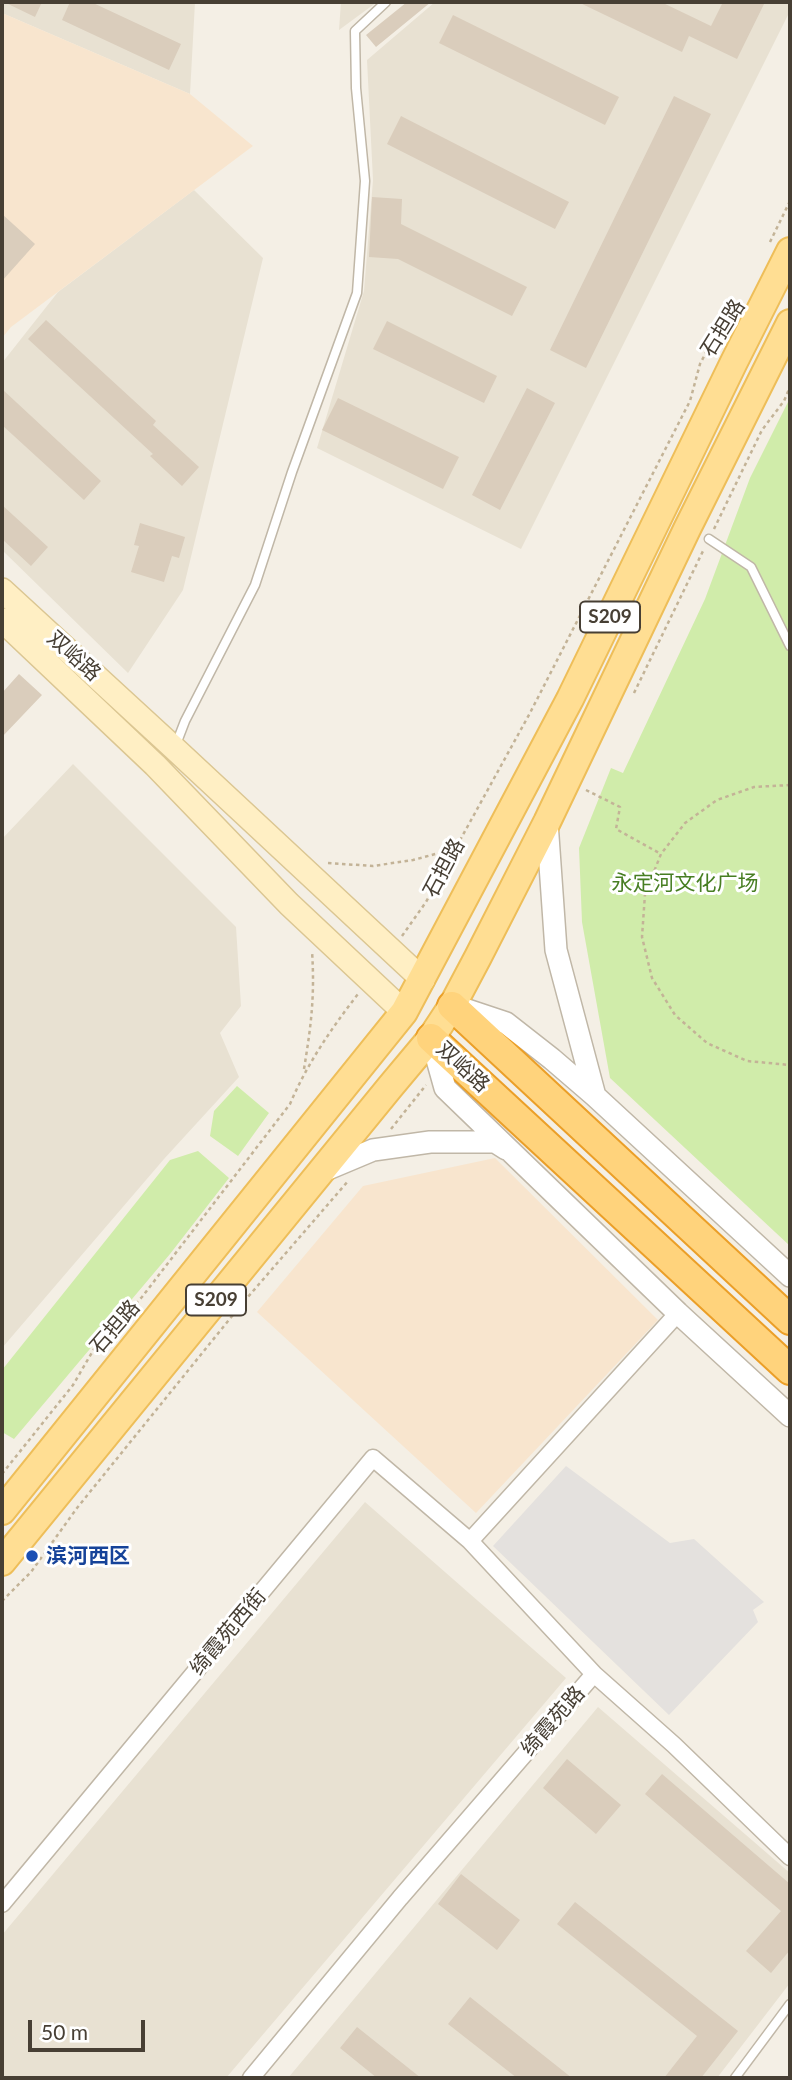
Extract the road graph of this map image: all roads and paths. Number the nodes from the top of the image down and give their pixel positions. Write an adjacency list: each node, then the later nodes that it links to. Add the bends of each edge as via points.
1 (386, 2): 10 (lane, via 355,31 365,181 357,293 255,585)
2 (790, 201): 3 (path)
3 (779, 249): 20 (main road, 石担路 / S209, via 728,375 569,699)
4 (738, 306): 14 (path, 石担路, via 716,333 690,401 530,713)
5 (790, 323): 13 (main road, S209)
6 (709, 539): 9 (lane, via 751,567)
7 (2, 590): 10 (main road, 双峪路)
8 (2, 620): 19 (main road, 双峪路, via 155,765)
9 (790, 646)
10 (174, 748): 16 (main road, 双峪路)
11 (790, 785): 15 (path, via 754,787 717,800 685,823)
12 (586, 790): 15 (path, via 620,807 616,829)
13 (547, 822): 21 (main road, S209); 26 (street, via 556,950)
14 (459, 840): 16 (path, via 439,853 373,866); 18 (path, 石担路, via 426,902)
15 (660, 854): 24 (path, via 645,894 642,937 653,978 675,1015 707,1044 747,1060)
16 (297, 862): 18 (main road, 双峪路)
17 (312, 950): 25 (path, via 313,1015)
18 (392, 950): 20 (main road, 双峪路)
19 (369, 980): 22 (main road, 双峪路); 25 (path, 石担路)
20 (423, 980): 21 (main road); 22 (main road, 石担路 / S209)
21 (452, 1006): 23 (main road, S209); 26 (street, 双峪路, via 506,1023); 31 (highway, 双峪路)
22 (404, 1012): 23 (main road); 35 (main road, 石担路 / S209)
23 (431, 1038): 27 (street, 双峪路, via 445,1088); 28 (main road, S209); 32 (highway, 双峪路)
24 (790, 1065)
25 (303, 1073): 34 (path, 石担路, via 290,1104 142,1297 94,1349 73,1385)
26 (595, 1096): 29 (street, 双峪路)
27 (512, 1153): 28 (street, via 495,1142 430,1142 373,1150); 30 (street, 双峪路)
28 (323, 1171): 37 (main road, S209)
29 (790, 1276)
30 (678, 1313): 33 (street, 双峪路); 36 (street)
31 (790, 1320)
32 (790, 1370)
33 (790, 1416)
34 (2, 1474)
35 (2, 1511)
36 (470, 1541): 38 (street, 绮霞苑路); 40 (street, 绮霞苑西街, via 373,1458)
37 (2, 1562)
38 (594, 1674): 39 (street); 42 (street, 绮霞苑路)
39 (790, 1857)
40 (2, 1904)
41 (790, 2004): 43 (lane)
42 (251, 2078)
43 (735, 2078)

